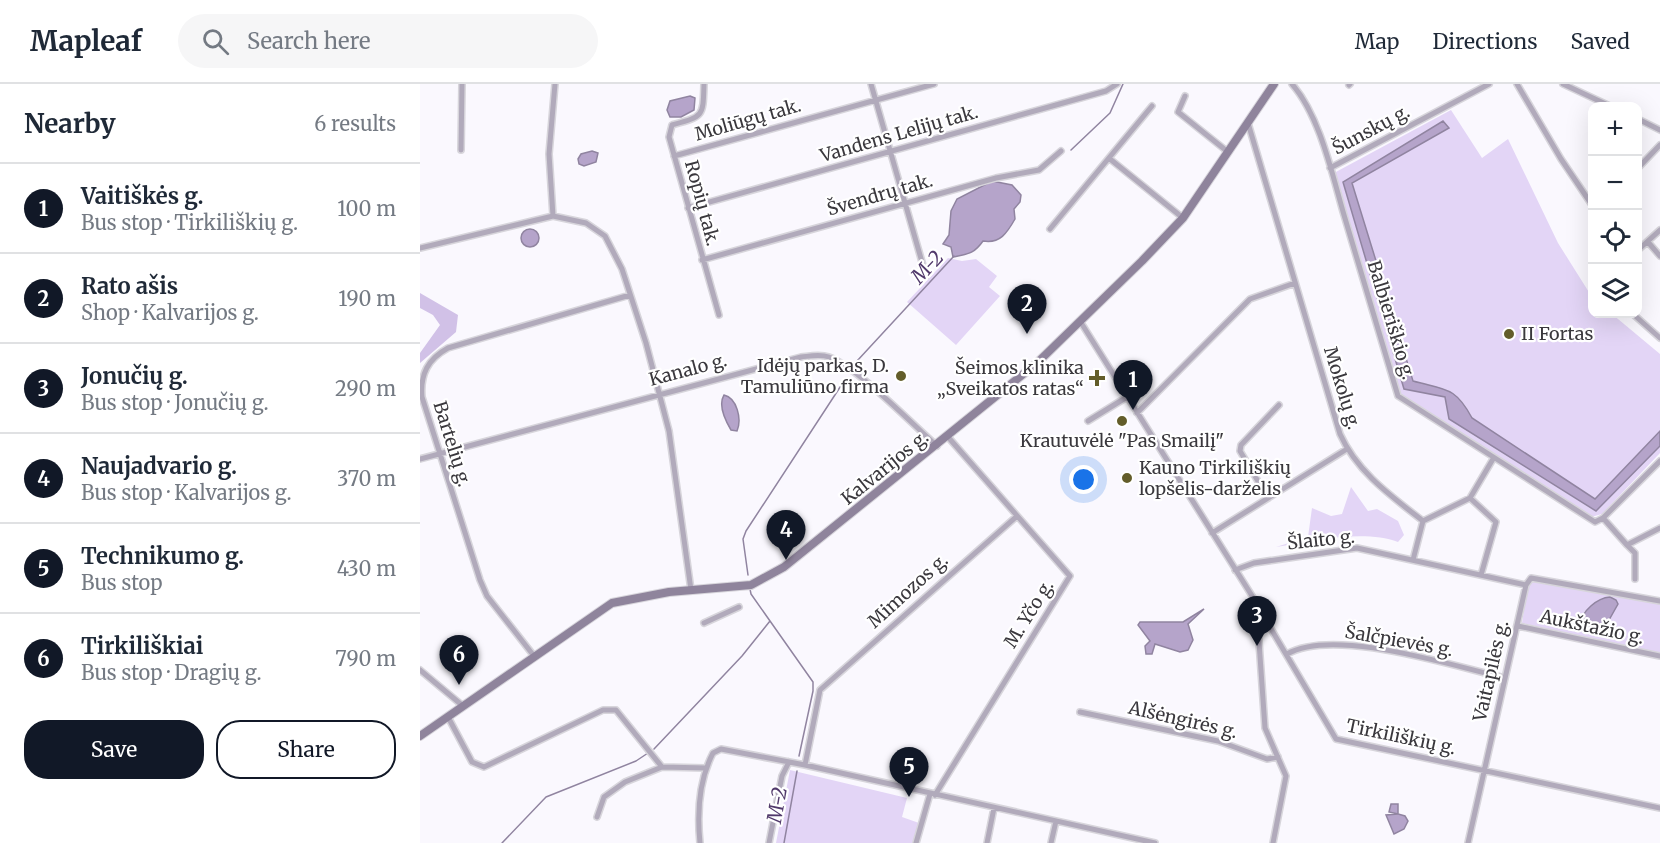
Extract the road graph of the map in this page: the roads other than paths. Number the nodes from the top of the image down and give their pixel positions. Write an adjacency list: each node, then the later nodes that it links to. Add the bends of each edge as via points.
1 (462, 84): 20 (street)
2 (555, 84): 31 (street, via 549,154)
3 (704, 84): 24 (street, Ropių tak., via 704,111 669,130)
4 (871, 84): 13 (street)
5 (934, 84): 13 (street, Moliūgų tak.)
6 (1117, 84): 22 (street, Vandens Lelijų tak., via 1106,91)
7 (1274, 84): 17 (main road, Kalvarijos g.)
8 (1292, 84): 27 (street, Balbieriškio g., via 1308,106)
9 (1490, 84): 27 (street, Šunskų g.)
10 (1517, 84): 28 (street)
11 (1563, 84): 14 (street)
12 (1185, 96): 23 (street, via 1178,112)
13 (876, 100): 22 (street); 24 (street, Moliūgų tak.)
14 (1601, 102)
15 (1152, 106): 25 (street)
16 (1642, 121): 18 (street)
17 (1248, 123): 23 (main road, Kalvarijos g.); 41 (street, Mokolų g.)
18 (1660, 130)
19 (1660, 145): 26 (street)
20 (461, 150)
21 (1060, 151): 29 (street, Švendrų tak., via 1039,170)
22 (891, 152): 29 (street); 30 (street, Vandens Lelijų tak.)
23 (1228, 152): 32 (main road, Kalvarijos g.)
24 (674, 156): 30 (street, Ropių tak.)
25 (1110, 159): 32 (street); 33 (street)
26 (1642, 164)
27 (1330, 168): 57 (street, Balbieriškio g., via 1398,396)
28 (1588, 198)
29 (905, 203): 39 (street, Švendrų tak.); 40 (street)
30 (688, 208): 39 (street, Ropių tak.)
31 (553, 216): 37 (street); 42 (street, via 586,223 605,236 614,249)
32 (1183, 218): 45 (main road, Kalvarijos g.)
33 (1050, 229)
34 (1660, 231): 35 (street)
35 (1648, 242): 36 (street); 38 (street)
36 (1642, 247)
37 (420, 248)
38 (1660, 256)
39 (702, 260): 43 (street, Ropių tak.)
40 (926, 276)
41 (1295, 283): 50 (street, via 1250,299); 54 (street, Mokolų g.)
42 (630, 295): 47 (street); 55 (street, Bartelių g., via 436,354 421,378 420,387)
43 (718, 315)
44 (1638, 318): 46 (street)
45 (1080, 321): 48 (street, Tirkiliškių g.); 52 (main road, Kalvarijos g., via 1037,363)
46 (1660, 338)
47 (659, 393): 53 (street, Kanalo g., via 819,355 837,361 870,386); 55 (street, Kanalo g.); 72 (street, via 673,452)
48 (1127, 397): 50 (street, Tirkiliškių g.); 51 (street)
49 (1279, 405): 59 (street, via 1241,445 1240,451)
50 (1137, 413): 65 (street, Tirkiliškių g.)
51 (1088, 421)
52 (948, 437): 53 (main road, Kalvarijos g.); 61 (street, M. Yčo g.)
53 (937, 446): 72 (main road, Kalvarijos g., via 774,575 744,586)
54 (1347, 448): 59 (street); 63 (street, Mokolų g., via 1376,484)
55 (440, 452): 56 (street, Kanalo g.); 79 (street, Bartelių g., via 487,596)
56 (420, 459)
57 (1493, 459): 60 (street); 62 (street, Balbieriškio g., via 1587,519 1595,522)
58 (1660, 460): 62 (street)
59 (1268, 498): 65 (street)
60 (1470, 498): 63 (street); 69 (street, via 1496,522)
61 (1017, 516): 89 (street, Mimozos g., via 820,690); 93 (street, M. Yčo g., via 1069,572 1069,579)
62 (1603, 518): 66 (street)
63 (1423, 521): 67 (street)
64 (1660, 528): 66 (street)
65 (1212, 533): 68 (street, Tirkiliškių g.)
66 (1627, 545): 70 (street, via 1635,553)
67 (1413, 560): 68 (street, Šlaito g., via 1357,549 1254,563); 69 (street, Šlaito g.)
68 (1235, 570): 75 (street, Tirkiliškių g., via 1254,599)
69 (1481, 575): 71 (street)
70 (1635, 579)
71 (1526, 585): 73 (street, Vaitapilės g., via 1531,578); 77 (street, Vaitapilės g.)
72 (691, 590): 79 (main road, Kalvarijos g., via 612,603)
73 (1660, 601)
74 (739, 607): 76 (street)
75 (1257, 614): 78 (street, Tirkiliškių g., via 1264,617); 87 (street, via 1265,728)
76 (704, 623)
77 (1518, 626): 80 (street, Aukštažio g.); 82 (street, Vaitapilės g.)
78 (1287, 654): 82 (street, Šalčpievės g., via 1331,644 1358,645); 92 (street, Tirkiliškių g., via 1336,739)
79 (534, 656): 83 (main road, Kalvarijos g.)
80 (1660, 656)
81 (420, 670): 83 (street)
82 (1505, 678): 92 (street, Vaitapilės g.)
83 (463, 706): 85 (main road, Kalvarijos g.)
84 (1080, 712): 87 (street, Alšėngirės g., via 1218,741 1267,759)
85 (448, 717): 86 (main road, Kalvarijos g.); 90 (street, via 472,762 484,767 603,710 616,710)
86 (420, 736)
87 (1278, 758): 106 (street, via 1286,771 1286,782)
88 (789, 762): 89 (street); 91 (street, via 721,749 713,753); 100 (street, via 782,776)
89 (805, 765): 93 (street)
90 (662, 767): 91 (street); 96 (street, via 608,792)
91 (706, 768): 99 (street, via 698,811)
92 (1484, 770): 95 (street, Tirkiliškių g.); 107 (street, Vaitapilės g.)
93 (933, 795): 94 (street); 101 (street)
94 (994, 808): 97 (street); 102 (street)
95 (1660, 808)
96 (597, 818)
97 (1056, 821): 98 (street); 103 (street)
98 (1120, 835): 104 (street); 105 (street)
99 (700, 843)
100 (769, 843)
101 (916, 843)
102 (987, 843)
103 (1051, 843)
104 (1118, 843)
105 (1155, 843)
106 (1273, 843)
107 (1468, 843)

